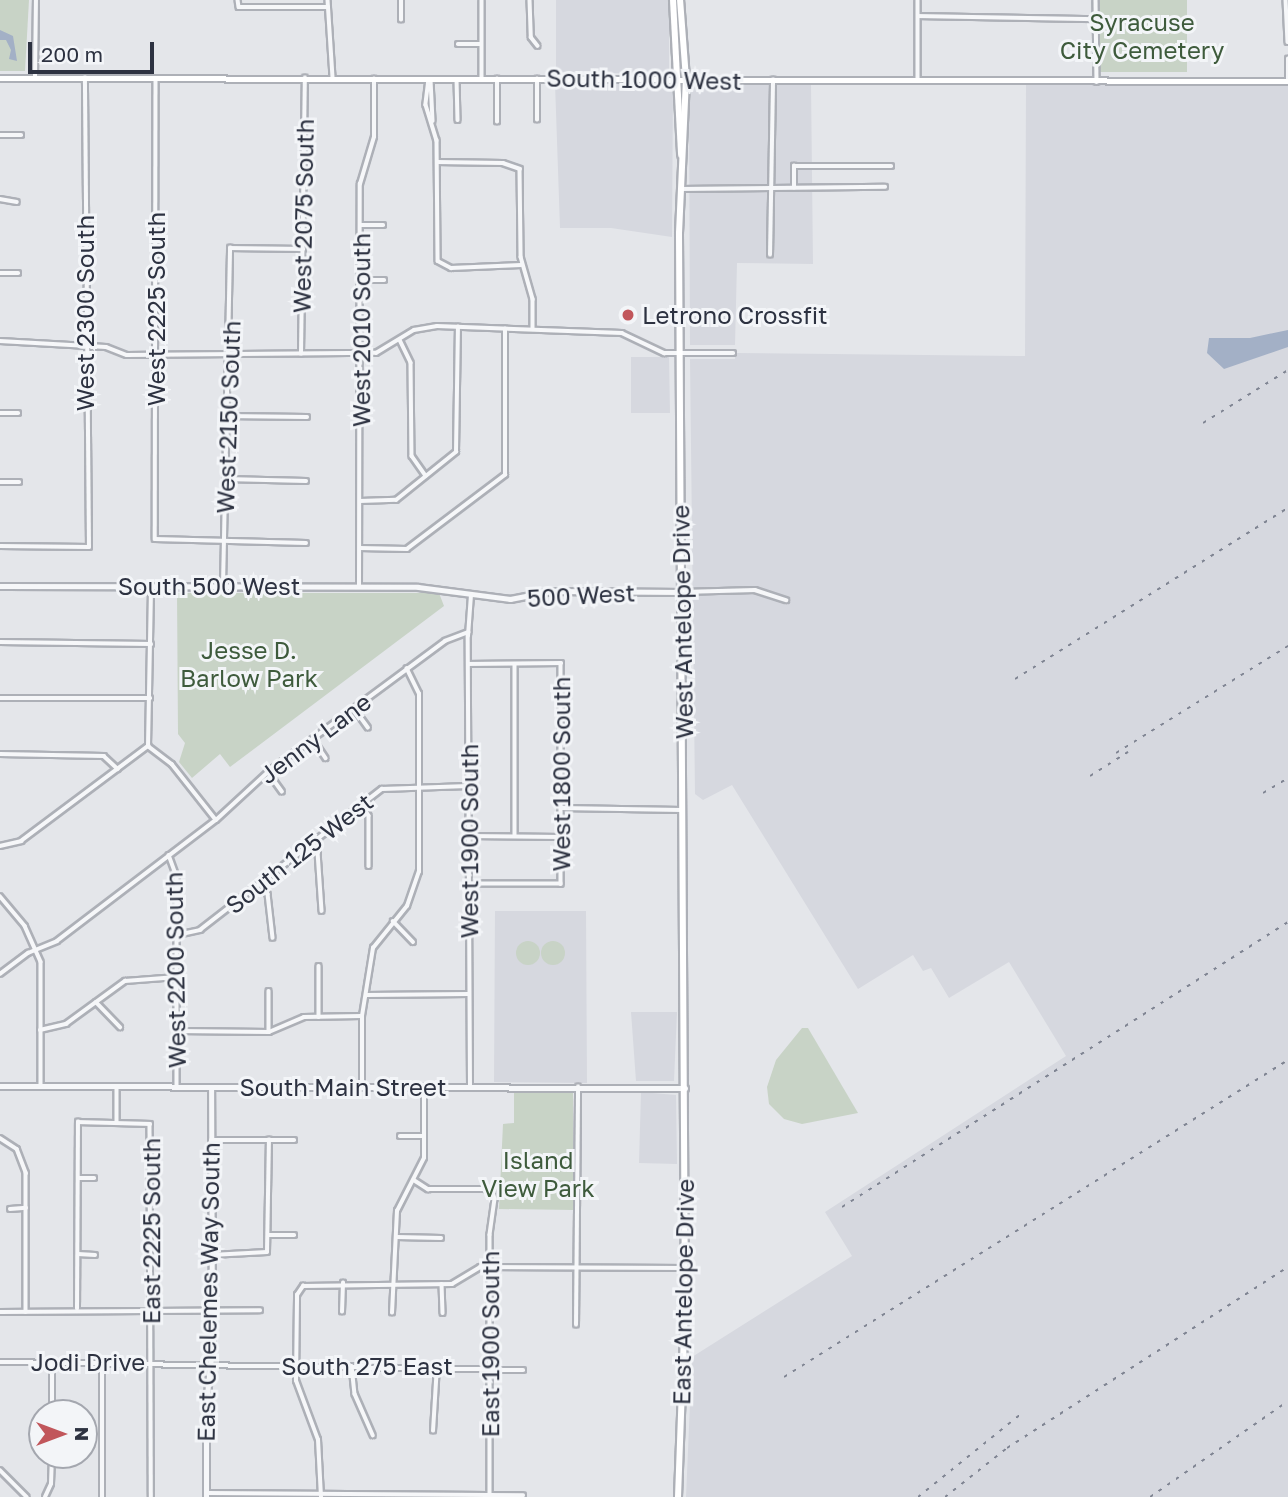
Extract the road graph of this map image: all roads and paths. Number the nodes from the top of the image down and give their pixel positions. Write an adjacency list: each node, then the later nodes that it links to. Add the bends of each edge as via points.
1 (36, 0): 28 (street)
2 (238, 0): 12 (street, via 239,7)
3 (328, 0): 12 (street)
4 (401, 0): 15 (street)
5 (482, 0): 18 (street)
6 (530, 0): 19 (street, via 531,37)
7 (673, 0): 33 (main road, West Antelope Drive)
8 (680, 0): 33 (main road, West Antelope Drive)
9 (918, 0): 13 (street)
10 (1096, 0): 14 (street)
11 (1286, 0): 16 (street)
12 (328, 7): 31 (street)
13 (918, 16): 14 (street); 36 (street)
14 (1096, 19): 37 (street)
15 (401, 20)
16 (1288, 42)
17 (458, 44): 18 (street)
18 (481, 44): 24 (street)
19 (538, 46)
20 (1288, 59): 35 (street)
21 (374, 77): 22 (main road, South 1000 West); 31 (main road, South 1000 West); 52 (street, West 2010 South, via 374,137 361,172)
22 (430, 77): 23 (main road, South 1000 West); 41 (street); 41 (street, via 426,105)
23 (457, 77): 24 (main road, South 1000 West); 38 (street)
24 (482, 77): 25 (main road, South 1000 West)
25 (498, 77): 26 (main road, South 1000 West); 40 (street)
26 (537, 77): 33 (main road, South 1000 West); 39 (street)
27 (0, 78): 28 (main road, South 1000 West)
28 (35, 78): 29 (main road, South 1000 West)
29 (85, 78): 32 (main road, South 1000 West); 66 (street, West 2300 South)
30 (305, 78): 31 (main road, South 1000 West); 32 (main road, South 1000 West); 54 (street, West 2075 South)
31 (333, 78)
32 (156, 79): 72 (street, West 2225 South)
33 (682, 79): 34 (main road, South 1000 West); 49 (main road, West Antelope Drive)
34 (772, 80): 36 (main road, South 1000 West); 47 (street)
35 (1288, 81): 37 (main road, South 1000 West)
36 (918, 82): 37 (main road, South 1000 West)
37 (1097, 82)
38 (458, 120)
39 (537, 120)
40 (497, 122)
41 (433, 123): 44 (street)
42 (0, 135): 43 (street)
43 (21, 135)
44 (437, 162): 56 (street, via 519,167 523,176); 56 (street, via 439,262 451,268)
45 (891, 166): 48 (street, via 794,166)
46 (885, 187): 48 (street)
47 (774, 188): 48 (street); 49 (street); 55 (street)
48 (794, 188)
49 (681, 189): 68 (main road, West Antelope Drive)
50 (0, 199): 51 (street)
51 (17, 202)
52 (361, 225): 53 (street); 59 (street, West 2010 South)
53 (383, 225)
54 (303, 249): 67 (street, West 2150 South, via 230,248 232,314); 70 (street, West 2075 South)
55 (770, 255)
56 (521, 265): 63 (street, via 533,299)
57 (0, 273): 58 (street)
58 (18, 273)
59 (361, 280): 60 (street); 71 (street, West 2010 South)
60 (383, 280)
61 (458, 327): 62 (street); 64 (street, via 420,328); 77 (street, via 456,452)
62 (505, 329): 63 (street); 86 (street, via 505,475 407,549)
63 (533, 329): 68 (street, via 622,333 652,350)
64 (400, 340): 71 (street, via 385,351); 77 (street, via 411,363 412,456)
65 (0, 341): 66 (street)
66 (84, 346): 72 (street, via 106,347 127,355); 85 (street, West 2300 South, via 89,547)
67 (226, 353): 70 (street); 72 (street); 75 (street, West 2150 South)
68 (680, 353): 69 (street); 92 (main road, West Antelope Drive)
69 (733, 353)
70 (301, 354): 71 (street)
71 (361, 354): 82 (street, West 2010 South)
72 (156, 355): 83 (street, West 2225 South, via 155,539)
73 (0, 413): 74 (street)
74 (18, 413)
75 (226, 416): 76 (street); 78 (street, West 2150 South)
76 (307, 417)
77 (426, 477): 82 (street, via 392,502)
78 (226, 480): 79 (street); 83 (street, West 2150 South)
79 (306, 481)
80 (0, 482): 81 (street)
81 (19, 482)
82 (360, 501): 86 (street, West 2010 South)
83 (225, 541): 84 (street); 88 (street, West 2150 South)
84 (306, 543)
85 (0, 547)
86 (359, 548): 89 (street, West 2010 South)
87 (0, 586): 90 (street, South 500 West)
88 (223, 586): 89 (street, South 500 West); 90 (street, South 500 West)
89 (359, 586): 91 (street, South 500 West)
90 (151, 587): 97 (street)
91 (418, 587): 93 (street, 500 West)
92 (682, 592): 93 (street, 500 West, via 551,591 510,598); 94 (street, 500 West, via 755,590); 116 (main road, West Antelope Drive)
93 (471, 595): 95 (street, West 1900 South)
94 (786, 600)
95 (468, 632): 98 (street, West 1900 South); 100 (street, Jenny Lane, via 445,641)
96 (0, 642): 97 (street)
97 (151, 643): 102 (street)
98 (468, 663): 99 (street); 112 (street, West 1900 South)
99 (515, 665): 115 (street, West 1800 South, via 561,663); 119 (street)
100 (407, 669): 103 (street, Jenny Lane); 111 (street, via 419,694)
101 (0, 698): 102 (street)
102 (150, 698): 106 (street)
103 (354, 708): 104 (street); 105 (street, Jenny Lane)
104 (368, 727)
105 (313, 739): 108 (street); 110 (street, Jenny Lane)
106 (148, 746): 109 (street); 117 (street, via 172,764)
107 (0, 754): 109 (street, via 90,754 104,756)
108 (326, 758)
109 (118, 768): 122 (street, via 21,841)
110 (268, 772): 113 (street); 117 (street, Jenny Lane)
111 (419, 786): 112 (street, South 125 West); 114 (street, South 125 West, via 391,786); 129 (street, via 419,872 407,906)
112 (468, 786): 118 (street, West 1900 South)
113 (282, 791)
114 (361, 804): 121 (street, South 125 West); 124 (street, via 369,816)
115 (561, 808): 116 (street); 120 (street, West 1800 South)
116 (684, 810): 156 (main road, West Antelope Drive)
117 (216, 820): 123 (street, Jenny Lane)
118 (469, 836): 119 (street); 126 (street, West 1900 South)
119 (515, 836): 120 (street)
120 (561, 836): 126 (street, West 1800 South, via 561,884)
121 (312, 841): 125 (street, South 125 West); 128 (street, via 318,852)
122 (0, 846)
123 (169, 855): 130 (street, West 2200 South, via 177,877); 133 (street, Jenny Lane, via 57,940)
124 (369, 866)
125 (261, 883): 130 (street, South 125 West, via 200,930); 131 (street, via 268,894)
126 (469, 884): 138 (street, West 1900 South)
127 (0, 896): 133 (street)
128 (322, 911)
129 (393, 921): 132 (street); 139 (street, via 373,948)
130 (177, 935): 136 (street, West 2200 South)
131 (273, 938)
132 (413, 942)
133 (37, 949): 135 (street, Jenny Lane); 144 (street)
134 (319, 966): 142 (street)
135 (0, 974)
136 (177, 977): 140 (street, via 135,977); 145 (street, West 2200 South)
137 (269, 991): 146 (street)
138 (470, 994): 139 (street); 154 (street, West 1900 South)
139 (366, 995): 141 (street)
140 (96, 1002): 143 (street); 144 (street, via 66,1024)
141 (362, 1016): 142 (street); 152 (street)
142 (319, 1017): 146 (street, via 304,1017)
143 (120, 1027)
144 (40, 1030): 148 (street)
145 (177, 1031): 146 (street); 150 (street, West 2200 South)
146 (269, 1032)
147 (0, 1086): 148 (street, South Main Street)
148 (41, 1086): 149 (street, South Main Street)
149 (117, 1086): 150 (street, South Main Street); 157 (street)
150 (177, 1087): 151 (street, South Main Street)
151 (211, 1087): 152 (street, South Main Street); 161 (street, East Chelemes Way South)
152 (362, 1087): 153 (street, South Main Street)
153 (424, 1087): 154 (street, South Main Street); 159 (street)
154 (470, 1087): 155 (street, South Main Street)
155 (578, 1087): 156 (street, South Main Street); 177 (street)
156 (685, 1088): 178 (main road, East Antelope Drive)
157 (117, 1123): 164 (street, via 78,1122); 183 (street, East 2225 South, via 150,1124)
158 (400, 1136): 159 (street)
159 (424, 1136): 166 (street, via 423,1164)
160 (0, 1138): 167 (street, via 17,1149 26,1173)
161 (211, 1140): 162 (street); 175 (street, East Chelemes Way South)
162 (269, 1140): 163 (street); 169 (street)
163 (294, 1140)
164 (78, 1178): 165 (street); 173 (street)
165 (94, 1178)
166 (414, 1180): 171 (street, via 400,1201); 176 (street, East 1900 South, via 428,1189 493,1192)
167 (26, 1208): 168 (street); 187 (street)
168 (10, 1209)
169 (268, 1235): 170 (street); 175 (street, via 267,1252)
170 (294, 1235)
171 (397, 1237): 172 (street); 180 (street)
172 (441, 1238)
173 (78, 1254): 174 (street); 182 (street)
174 (94, 1255)
175 (211, 1255): 184 (street, East Chelemes Way South)
176 (490, 1267): 177 (street); 181 (street); 200 (street, East 1900 South)
177 (576, 1267): 178 (street); 191 (street)
178 (684, 1268): 216 (main road, East Antelope Drive)
179 (343, 1283): 180 (street); 188 (street); 197 (street, via 308,1283 300,1288)
180 (397, 1284): 181 (street); 189 (street)
181 (442, 1284): 190 (street)
182 (78, 1309): 183 (street); 187 (street)
183 (152, 1309): 184 (street); 195 (street, East 2225 South)
184 (211, 1310): 185 (street); 196 (street, East Chelemes Way South)
185 (260, 1310)
186 (0, 1312): 187 (street)
187 (26, 1312)
188 (342, 1312)
189 (392, 1313)
190 (443, 1313)
191 (576, 1325)
192 (0, 1362): 193 (street, Jodi Drive)
193 (52, 1362): 194 (street, Jodi Drive); 202 (street)
194 (102, 1362): 195 (street, Jodi Drive); 214 (street)
195 (152, 1362): 196 (street, Jodi Drive); 215 (street, East 2225 South)
196 (210, 1365): 197 (street, South 275 East); 207 (street, East Chelemes Way South)
197 (296, 1365): 198 (street, South 275 East); 208 (street, via 299,1398 320,1450)
198 (352, 1366): 199 (street, South 275 East); 204 (street, via 355,1394)
199 (437, 1366): 200 (street, South 275 East); 203 (street)
200 (490, 1366): 201 (street, South 275 East); 210 (street, East 1900 South)
201 (523, 1370)
202 (52, 1399)
203 (433, 1431)
204 (373, 1435)
205 (52, 1469): 213 (street)
206 (0, 1470): 212 (street)
207 (206, 1495): 208 (street)
208 (321, 1495): 209 (street)
209 (434, 1495): 210 (street)
210 (490, 1495): 211 (street)
211 (523, 1495)
212 (27, 1497)
213 (44, 1497)
214 (102, 1497)
215 (151, 1497)
216 (678, 1497)

